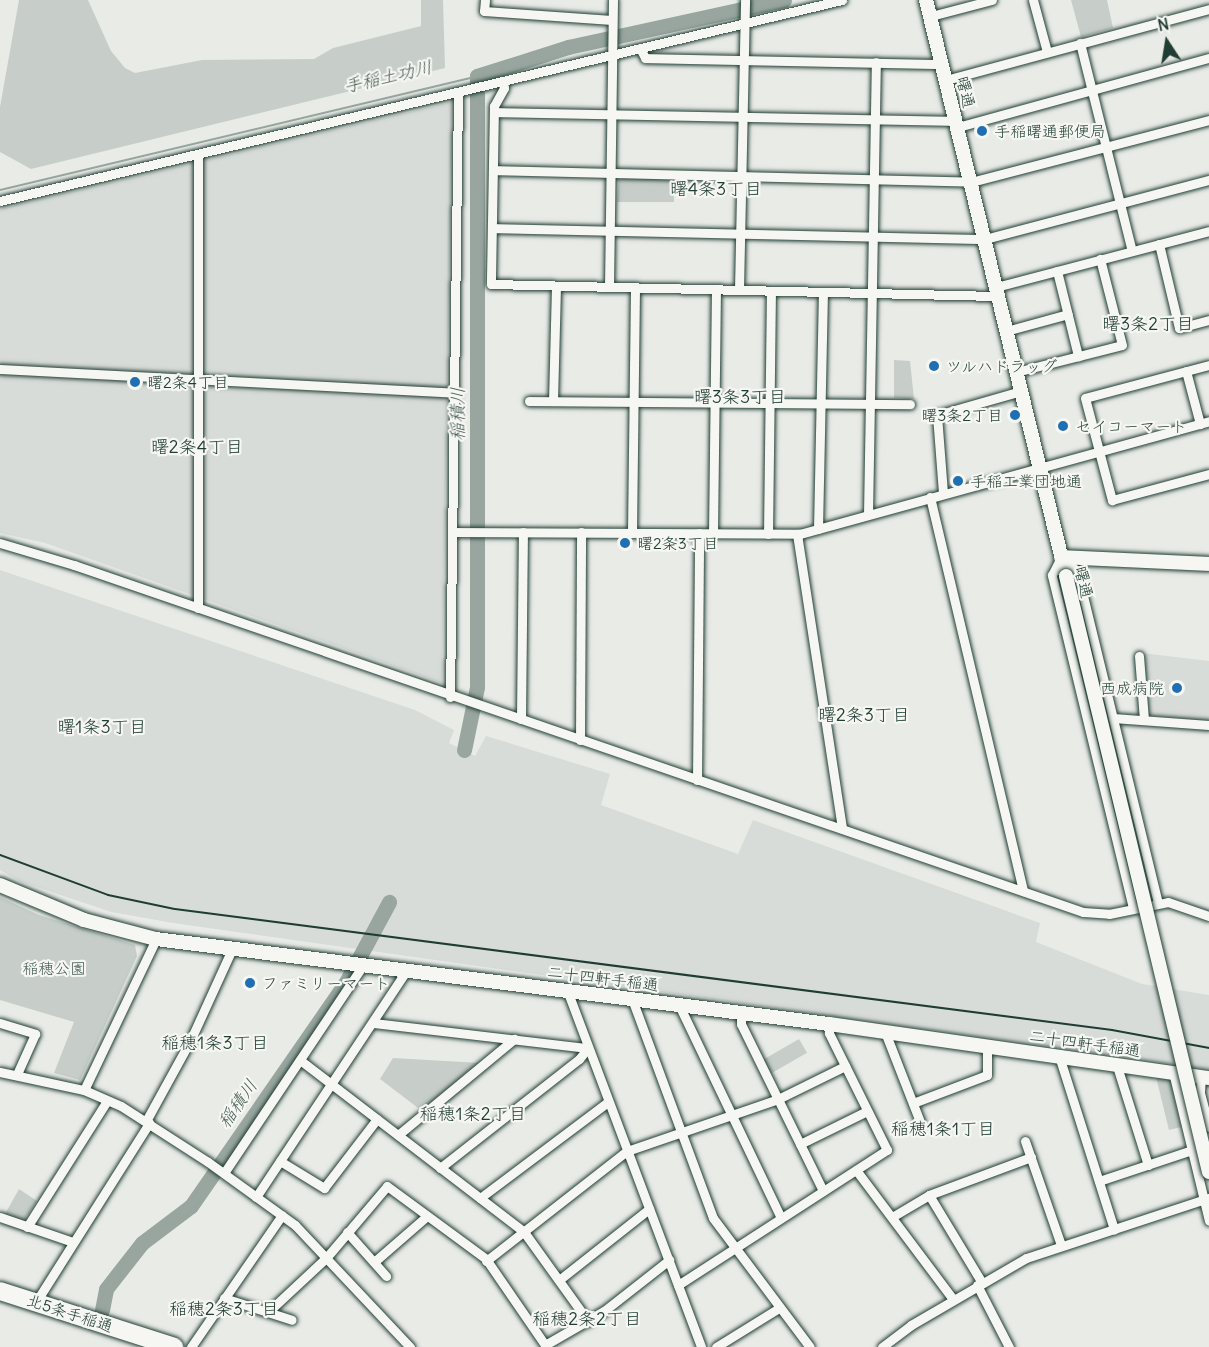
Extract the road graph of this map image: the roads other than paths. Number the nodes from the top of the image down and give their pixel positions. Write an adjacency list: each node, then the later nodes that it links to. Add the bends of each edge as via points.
1 (485, 0): 11 (street, via 484,11)
2 (613, 0): 11 (street)
3 (745, 0): 12 (street)
4 (842, 0): 12 (street)
5 (927, 0): 10 (street, 曙通)
6 (992, 0): 10 (street)
7 (1033, 0): 16 (street)
8 (1207, 0): 9 (street)
9 (1209, 9): 13 (street)
10 (930, 16): 20 (street, 曙通)
11 (612, 20): 15 (street)
12 (745, 20): 14 (street); 18 (street)
13 (1080, 43): 16 (street); 23 (street)
14 (640, 48): 15 (street); 18 (street, via 645,58)
15 (612, 52): 22 (street); 26 (street)
16 (1047, 52): 21 (street)
17 (1209, 58): 23 (street)
18 (746, 60): 19 (street); 27 (street)
19 (876, 62): 20 (street); 29 (street)
20 (942, 64): 21 (street, 曙通)
21 (946, 80): 30 (street, 曙通)
22 (503, 81): 24 (street); 25 (street)
23 (1093, 90): 30 (street); 31 (street)
24 (458, 92): 32 (street); 70 (street)
25 (494, 112): 26 (street); 33 (street)
26 (612, 114): 27 (street); 34 (street)
27 (744, 117): 29 (street); 35 (street)
28 (1209, 120): 31 (street)
29 (873, 121): 30 (street); 36 (street)
30 (957, 124): 38 (street, 曙通)
31 (1106, 148): 38 (street); 40 (street)
32 (198, 154): 39 (street); 68 (street)
33 (493, 170): 34 (street); 41 (street)
34 (611, 172): 35 (street); 42 (street)
35 (742, 176): 36 (street); 44 (street)
36 (872, 178): 38 (street); 45 (street)
37 (1209, 180): 40 (street)
38 (971, 182): 46 (street, 曙通)
39 (0, 201)
40 (1120, 204): 46 (street); 48 (street)
41 (492, 228): 42 (street); 51 (street, via 491,284)
42 (609, 230): 44 (street); 52 (street)
43 (1209, 231): 47 (street)
44 (740, 233): 45 (street); 55 (street)
45 (871, 236): 46 (street); 59 (street)
46 (985, 239): 58 (street, 曙通)
47 (1159, 244): 48 (street); 61 (street, via 1179,328)
48 (1131, 251): 49 (street)
49 (1100, 259): 50 (street); 63 (street, via 1122,345)
50 (1057, 271): 58 (street); 60 (street)
51 (556, 286): 52 (street); 72 (street)
52 (609, 287): 53 (street)
53 (635, 288): 54 (street); 73 (street)
54 (716, 290): 55 (street); 74 (street)
55 (739, 290): 56 (street)
56 (771, 291): 57 (street); 75 (street)
57 (823, 292): 59 (street); 76 (street)
58 (997, 292): 59 (street); 62 (street, 曙通)
59 (870, 293): 77 (street)
60 (1068, 314): 62 (street); 63 (street)
61 (1209, 320)
62 (1006, 331): 67 (street, 曙通)
63 (1078, 356): 67 (street)
64 (1209, 365): 66 (street)
65 (0, 369): 68 (street)
66 (1186, 371): 79 (street); 80 (street, via 1084,398)
67 (1016, 372): 69 (street, 曙通)
68 (197, 379): 70 (street); 98 (street)
69 (1021, 391): 81 (street, 曙通); 83 (street, via 937,415)
70 (455, 393): 87 (street)
71 (529, 401): 72 (street)
72 (553, 401): 73 (street)
73 (635, 402): 74 (street); 90 (street)
74 (715, 403): 75 (street); 92 (street)
75 (770, 403): 76 (street); 93 (street)
76 (821, 403): 77 (street); 86 (street)
77 (868, 404): 78 (street); 85 (street)
78 (910, 404)
79 (1204, 423): 80 (street)
80 (1098, 450): 81 (street); 82 (street, via 1112,500)
81 (1038, 466): 83 (street); 96 (street, 曙通)
82 (1209, 474)
83 (943, 493): 84 (street)
84 (930, 497): 85 (street); 109 (street)
85 (868, 514): 86 (street)
86 (818, 529): 94 (street)
87 (453, 532): 88 (street); 100 (street)
88 (523, 532): 89 (street); 102 (street)
89 (581, 532): 90 (street); 105 (street)
90 (632, 533): 91 (street)
91 (699, 533): 92 (street); 106 (street)
92 (713, 533): 93 (street)
93 (768, 534): 94 (street)
94 (797, 534): 107 (street)
95 (0, 543): 98 (street)
96 (1061, 557): 97 (street); 101 (street, via 1077,571); 111 (street, via 1052,575); 160 (street, 曙通, bridge)
97 (1209, 564)
98 (198, 608): 100 (street)
99 (1139, 656): 103 (street)
100 (450, 697): 102 (street)
101 (1113, 718): 103 (street); 110 (street)
102 (521, 719): 105 (street)
103 (1144, 720): 104 (street)
104 (1209, 726)
105 (580, 740): 106 (street)
106 (697, 780): 107 (street)
107 (842, 829): 109 (street)
108 (0, 885): 113 (street, 二十四軒手稲通, via 84,920)
109 (1023, 891): 111 (street, via 1092,914)
110 (1158, 903): 111 (street); 112 (street, via 1168,902)
111 (1133, 908)
112 (1209, 916)
113 (156, 939): 114 (street, 二十四軒手稲通); 137 (street)
114 (233, 948): 115 (street, 二十四軒手稲通); 145 (street)
115 (362, 964): 116 (street, 二十四軒手稲通); 129 (street)
116 (406, 970): 117 (street, 二十四軒手稲通); 122 (street)
117 (567, 990): 118 (street, 二十四軒手稲通); 127 (street)
118 (632, 999): 119 (street, 二十四軒手稲通); 148 (street)
119 (679, 1005): 120 (street, 二十四軒手稲通); 143 (street)
120 (741, 1013): 123 (street, 二十四軒手稲通); 138 (street, via 741,1024)
121 (0, 1023): 134 (street, via 35,1034)
122 (374, 1023): 125 (street); 136 (street)
123 (829, 1024): 124 (street, 二十四軒手稲通); 131 (street, via 829,1033)
124 (885, 1032): 126 (street, 二十四軒手稲通); 141 (street)
125 (514, 1039): 127 (street); 149 (street)
126 (987, 1047): 128 (street, 二十四軒手稲通); 141 (street, via 987,1075)
127 (588, 1048): 140 (street); 157 (street)
128 (1059, 1056): 130 (street, 二十四軒手稲通); 161 (street)
129 (300, 1060): 136 (street); 159 (street)
130 (1116, 1063): 133 (street, 二十四軒手稲通); 156 (street)
131 (845, 1066): 138 (street); 142 (street)
132 (0, 1072): 134 (street)
133 (1173, 1072): 135 (street, 二十四軒手稲通); 152 (street)
134 (17, 1074): 137 (street)
135 (1205, 1078): 147 (street, via 1200,1093)
136 (332, 1085): 144 (street); 155 (street)
137 (84, 1090): 139 (street)
138 (778, 1099): 143 (street); 151 (street)
139 (107, 1101): 145 (street); 174 (street)
140 (608, 1102): 153 (street); 165 (street)
141 (913, 1103): 146 (street)
142 (867, 1111): 151 (street); 158 (street, via 887,1150)
143 (731, 1115): 148 (street); 172 (street)
144 (376, 1119): 149 (street); 155 (street, via 324,1188)
145 (147, 1122): 159 (street); 178 (street)
146 (920, 1122)
147 (1209, 1127)
148 (678, 1133): 153 (street); 180 (street, via 713,1218)
149 (398, 1135): 157 (street)
150 (1025, 1141): 154 (street)
151 (800, 1144): 162 (street)
152 (1192, 1150): 156 (street); 166 (street)
153 (627, 1151): 167 (street); 177 (street)
154 (1031, 1157): 163 (street); 179 (street)
155 (280, 1161): 164 (street)
156 (1148, 1165): 161 (street)
157 (440, 1168): 165 (street)
158 (856, 1170): 162 (street); 171 (street)
159 (222, 1172): 164 (street)
160 (1209, 1172)
161 (1099, 1181): 175 (street)
162 (823, 1191): 172 (street)
163 (929, 1195): 171 (street); 187 (street)
164 (256, 1197): 168 (street)
165 (480, 1198): 177 (street)
166 (1207, 1199): 173 (street); 175 (street)
167 (649, 1209): 183 (street); 186 (street)
168 (282, 1215): 181 (street); 190 (street)
169 (427, 1216): 176 (street, via 387,1186); 182 (street); 184 (street)
170 (0, 1217): 174 (street)
171 (892, 1217): 191 (street)
172 (781, 1218): 180 (street)
173 (1209, 1221)
174 (27, 1227): 178 (street)
175 (1114, 1229): 179 (street)
176 (347, 1232): 181 (street); 184 (street)
177 (524, 1232): 182 (street); 186 (street)
178 (74, 1242): 193 (street)
179 (1061, 1245): 187 (street)
180 (736, 1250): 188 (street); 194 (street)
181 (326, 1258): 195 (street); 201 (street)
182 (486, 1260): 197 (street, via 545,1345)
183 (669, 1260): 188 (street); 197 (street)
184 (374, 1262): 185 (street)
185 (386, 1276)
186 (559, 1280): 197 (street)
187 (980, 1284): 191 (street); 206 (street)
188 (678, 1285): 202 (street)
189 (0, 1291): 193 (highway, 北5条手稲通)
190 (224, 1298): 195 (street); 200 (street)
191 (953, 1299): 205 (street)
192 (0, 1300): 198 (highway, 北5条手稲通)
193 (36, 1302): 199 (highway, 北5条手稲通)
194 (779, 1308): 203 (street); 204 (street)
195 (268, 1312): 196 (street)
196 (292, 1320)
197 (588, 1321)
198 (145, 1347)
199 (174, 1347)
200 (191, 1347)
201 (410, 1347)
202 (701, 1347)
203 (716, 1347)
204 (810, 1347)
205 (882, 1347)
206 (1009, 1347)

